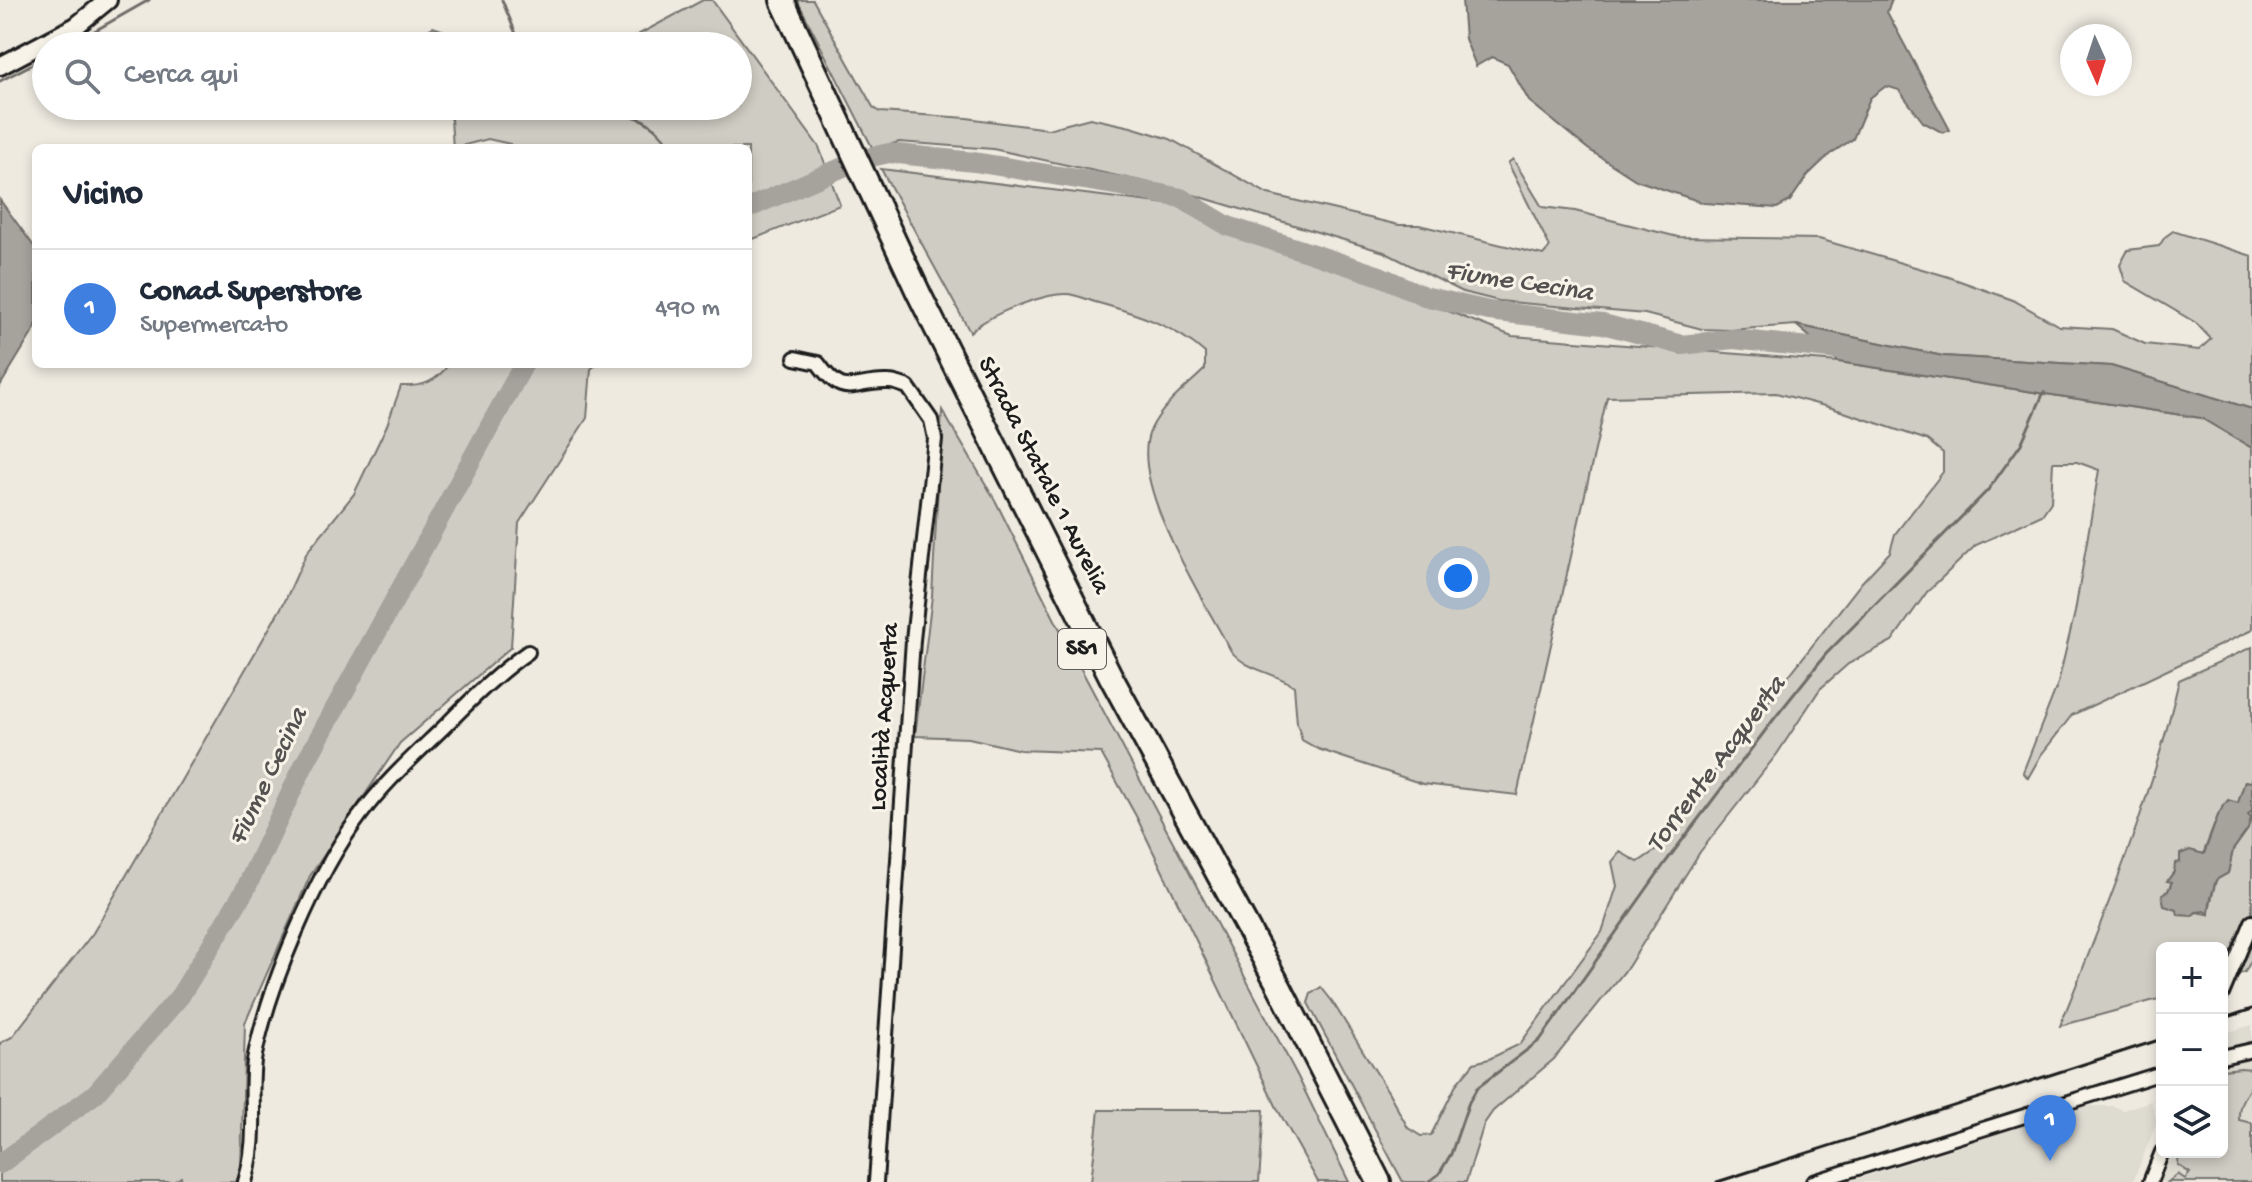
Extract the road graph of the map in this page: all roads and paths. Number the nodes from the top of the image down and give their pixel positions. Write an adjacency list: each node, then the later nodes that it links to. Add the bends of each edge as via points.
1 (108, 0): 4 (main road)
2 (766, 0): 7 (highway, Strada Statale 1 Aurelia / SS1)
3 (782, 0): 7 (highway, Strada Statale 1 Aurelia / SS1)
4 (65, 32)
5 (32, 49): 6 (main road)
6 (0, 66)
7 (813, 88): 12 (highway, Strada Statale 1 Aurelia / SS1, via 912,297)
8 (795, 358): 18 (street, Località Acquerta, via 818,363 830,379 844,386 889,382 908,387 931,420 935,439 913,640)
9 (528, 652): 17 (street, via 500,672 384,786 332,857 265,1017 251,1087 253,1128)
10 (2252, 922): 11 (street)
11 (2228, 980)
12 (1293, 1028): 19 (highway, Strada Statale 1 Aurelia / SS1); 20 (highway, Strada Statale 1 Aurelia / SS1)
13 (2251, 1052): 14 (street)
14 (2228, 1056)
15 (2156, 1075): 21 (street)
16 (2160, 1158): 22 (street)
17 (245, 1182)
18 (876, 1182)
19 (1362, 1182)
20 (1379, 1182)
21 (1813, 1182)
22 (2150, 1182)

